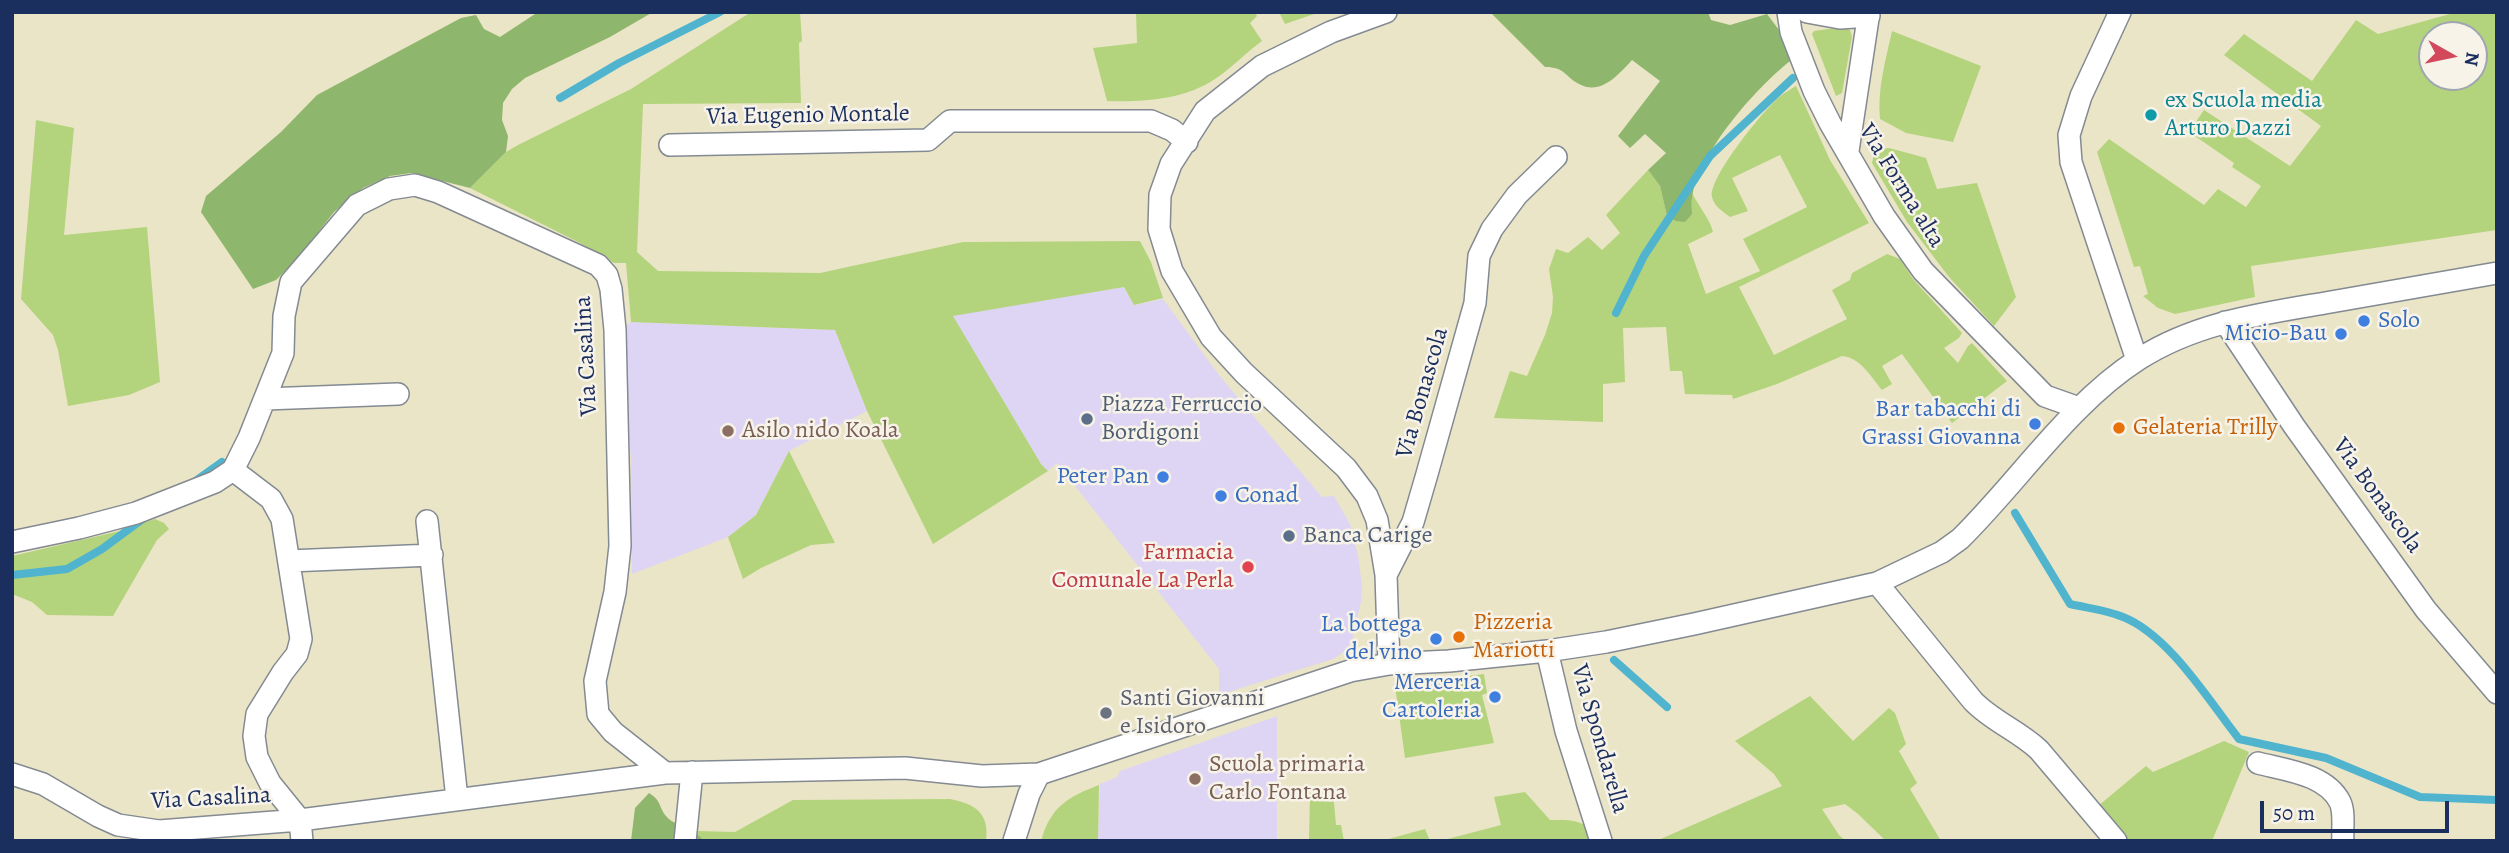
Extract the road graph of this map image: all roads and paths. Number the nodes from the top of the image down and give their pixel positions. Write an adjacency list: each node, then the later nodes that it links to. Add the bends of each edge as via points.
1 (1386, 12): 6 (street, via 1331,32 1262,66 1205,111)
2 (1788, 12): 8 (street, Via Forma alta, via 1814,91)
3 (1807, 12): 5 (street, via 1840,18)
4 (2120, 12): 12 (street, via 2081,96 2069,135 2071,162)
5 (1869, 14): 8 (street)
6 (1187, 142): 7 (street, Via Eugenio Montale, via 1151,121 950,121 928,140); 21 (street, via 1171,164 1160,195 1159,229 1172,271 1211,337 1346,468 1367,496 1377,520)
7 (670, 145)
8 (1848, 151): 15 (street, Via Forma alta, via 1884,216 1923,271 2045,396)
9 (1556, 157): 21 (street, Via Bonascola, via 1517,195 1479,256 1475,303 1427,474 1413,522)
10 (2497, 273): 11 (street)
11 (2225, 322): 12 (street, via 2165,344); 25 (street, Via Bonascola, via 2426,610)
12 (2137, 360): 15 (street)
13 (398, 394): 14 (street)
14 (265, 399): 16 (street, Via Casalina); 28 (street, Via Casalina, via 283,353 291,282 357,205 389,189 415,185 438,192 598,265 611,289 615,330 620,546 595,681 598,714 613,732)
15 (2079, 408): 22 (street, via 1960,539)
16 (233, 470): 18 (street, via 215,482 136,513); 20 (street, Via Casalina, via 271,499 282,519)
17 (427, 521): 19 (street)
18 (12, 542)
19 (432, 555): 20 (street); 31 (street)
20 (289, 561): 32 (street, Via Casalina, via 301,639 297,654 257,714 254,736 257,757 270,783)
21 (1387, 575): 24 (street, Via Bonascola)
22 (1877, 583): 23 (street); 36 (street, via 1973,701 2029,740)
23 (1547, 651): 24 (street); 35 (street, Via Spondarella, via 1566,731)
24 (1389, 664): 30 (street, via 1314,681)
25 (2497, 693)
26 (2258, 763): 37 (street, via 2329,786 2341,804)
27 (692, 772): 28 (street, Via Casalina); 30 (street, Via Casalina, via 905,768 982,776); 33 (street)
28 (666, 773): 31 (street, Via Casalina)
29 (12, 774): 32 (street, Via Casalina, via 43,784 118,825 141,830)
30 (1039, 774): 34 (street)
31 (457, 799): 32 (street, Via Casalina)
32 (301, 830)
33 (685, 841)
34 (1014, 841)
35 (1601, 841)
36 (2116, 841)
37 (2343, 841)

